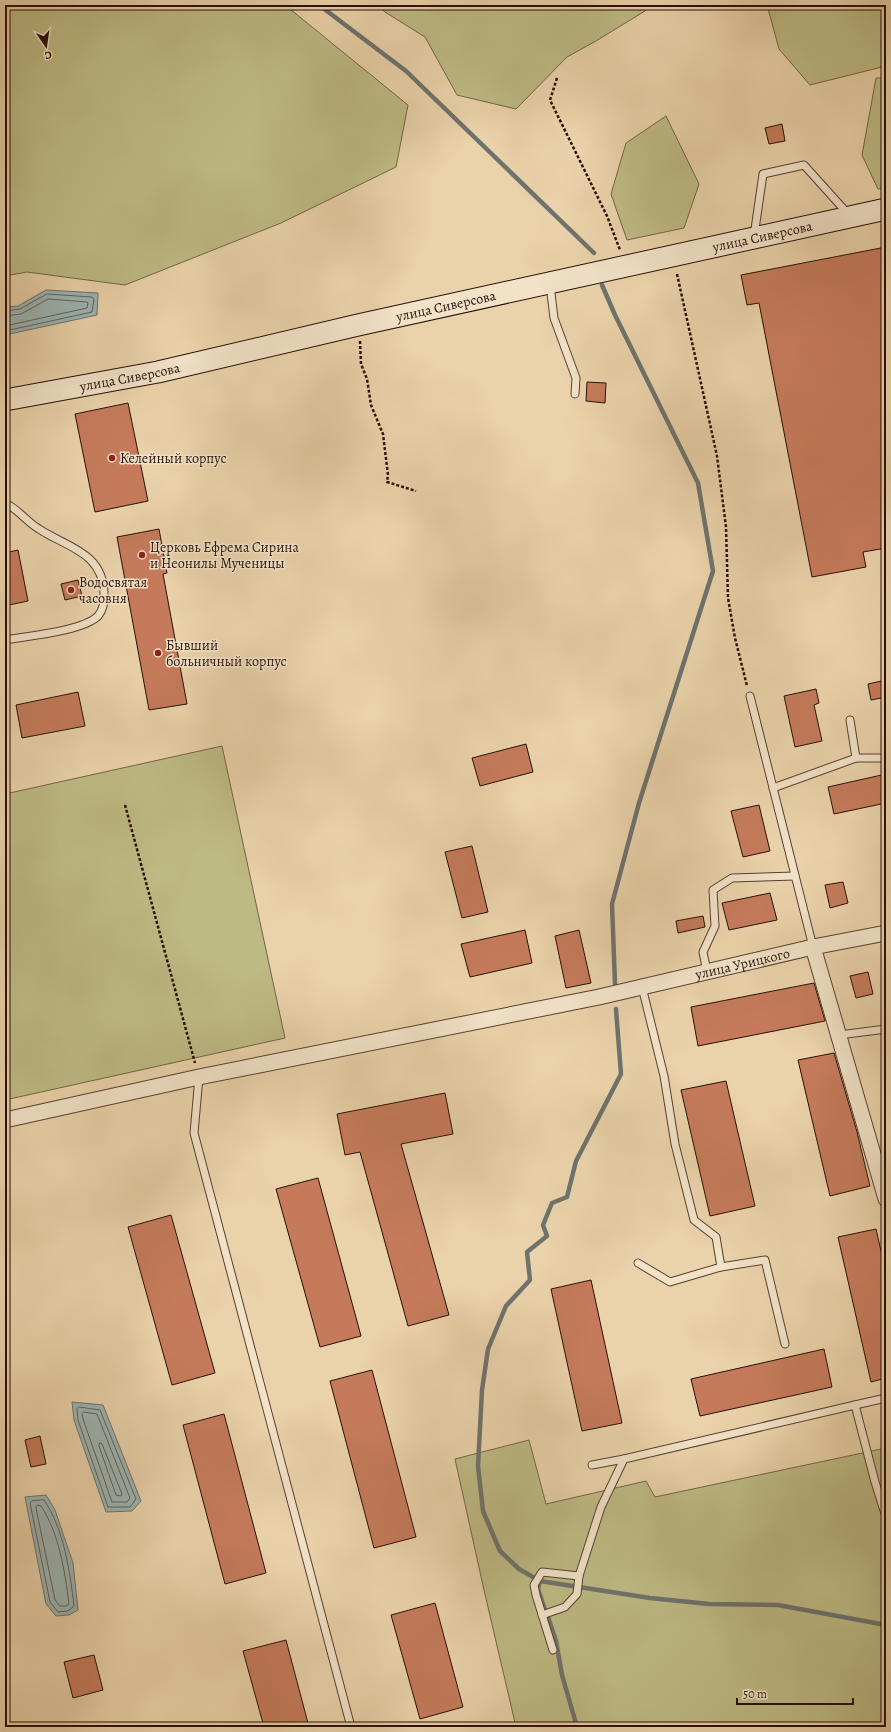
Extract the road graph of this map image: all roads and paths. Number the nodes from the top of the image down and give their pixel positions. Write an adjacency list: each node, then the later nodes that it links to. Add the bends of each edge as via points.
1 (557, 78): 6 (path, via 550,100 607,216)
2 (886, 209): 3 (street, улица Сиверсова)
3 (851, 216): 4 (street, улица Сиверсова); 4 (lane, via 804,165 770,172 763,174)
4 (753, 238): 5 (street, улица Сиверсова)
5 (673, 256): 6 (street, улица Сиверсова); 14 (path, via 717,456 726,526 728,598)
6 (626, 266): 7 (street, улица Сиверсова)
7 (549, 283): 8 (street, улица Сиверсова); 9 (lane, via 554,318 576,378)
8 (358, 325): 10 (street, улица Сиверсова, via 158,372); 11 (path, via 361,364 367,379 371,405 383,434 388,475 386,482)
9 (575, 394)
10 (5, 400)
11 (416, 491)
12 (5, 504): 13 (lane, via 45,533 74,547 93,561 104,589 104,605 99,615 76,627)
13 (5, 640)
14 (750, 696): 18 (lane)
15 (850, 720): 16 (lane)
16 (856, 758): 17 (lane); 18 (lane)
17 (886, 758)
18 (773, 788): 20 (lane)
19 (125, 805): 27 (path)
20 (795, 876): 22 (lane); 23 (lane, via 732,878 713,890 715,926 703,952)
21 (886, 933): 22 (street, улица Урицкого)
22 (813, 948): 23 (street, улица Урицкого); 26 (street)
23 (707, 972): 24 (street, улица Урицкого)
24 (642, 987): 27 (street, улица Урицкого); 31 (lane, via 664,1076 675,1144 694,1220 716,1237)
25 (886, 1029): 26 (lane)
26 (839, 1035): 29 (street)
27 (199, 1077): 28 (street, улица Урицкого); 41 (lane, via 194,1133)
28 (5, 1120)
29 (886, 1199)
30 (638, 1263): 31 (lane, via 670,1282)
31 (722, 1267): 32 (lane, via 765,1260)
32 (785, 1344)
33 (886, 1398): 34 (lane)
34 (855, 1405): 35 (lane); 37 (lane)
35 (624, 1459): 36 (lane); 38 (lane, via 601,1507)
36 (592, 1465)
37 (886, 1517)
38 (579, 1576): 39 (lane, via 577,1594 565,1607); 39 (lane, via 542,1572 534,1585)
39 (542, 1615): 40 (lane)
40 (553, 1650)
41 (351, 1727)

